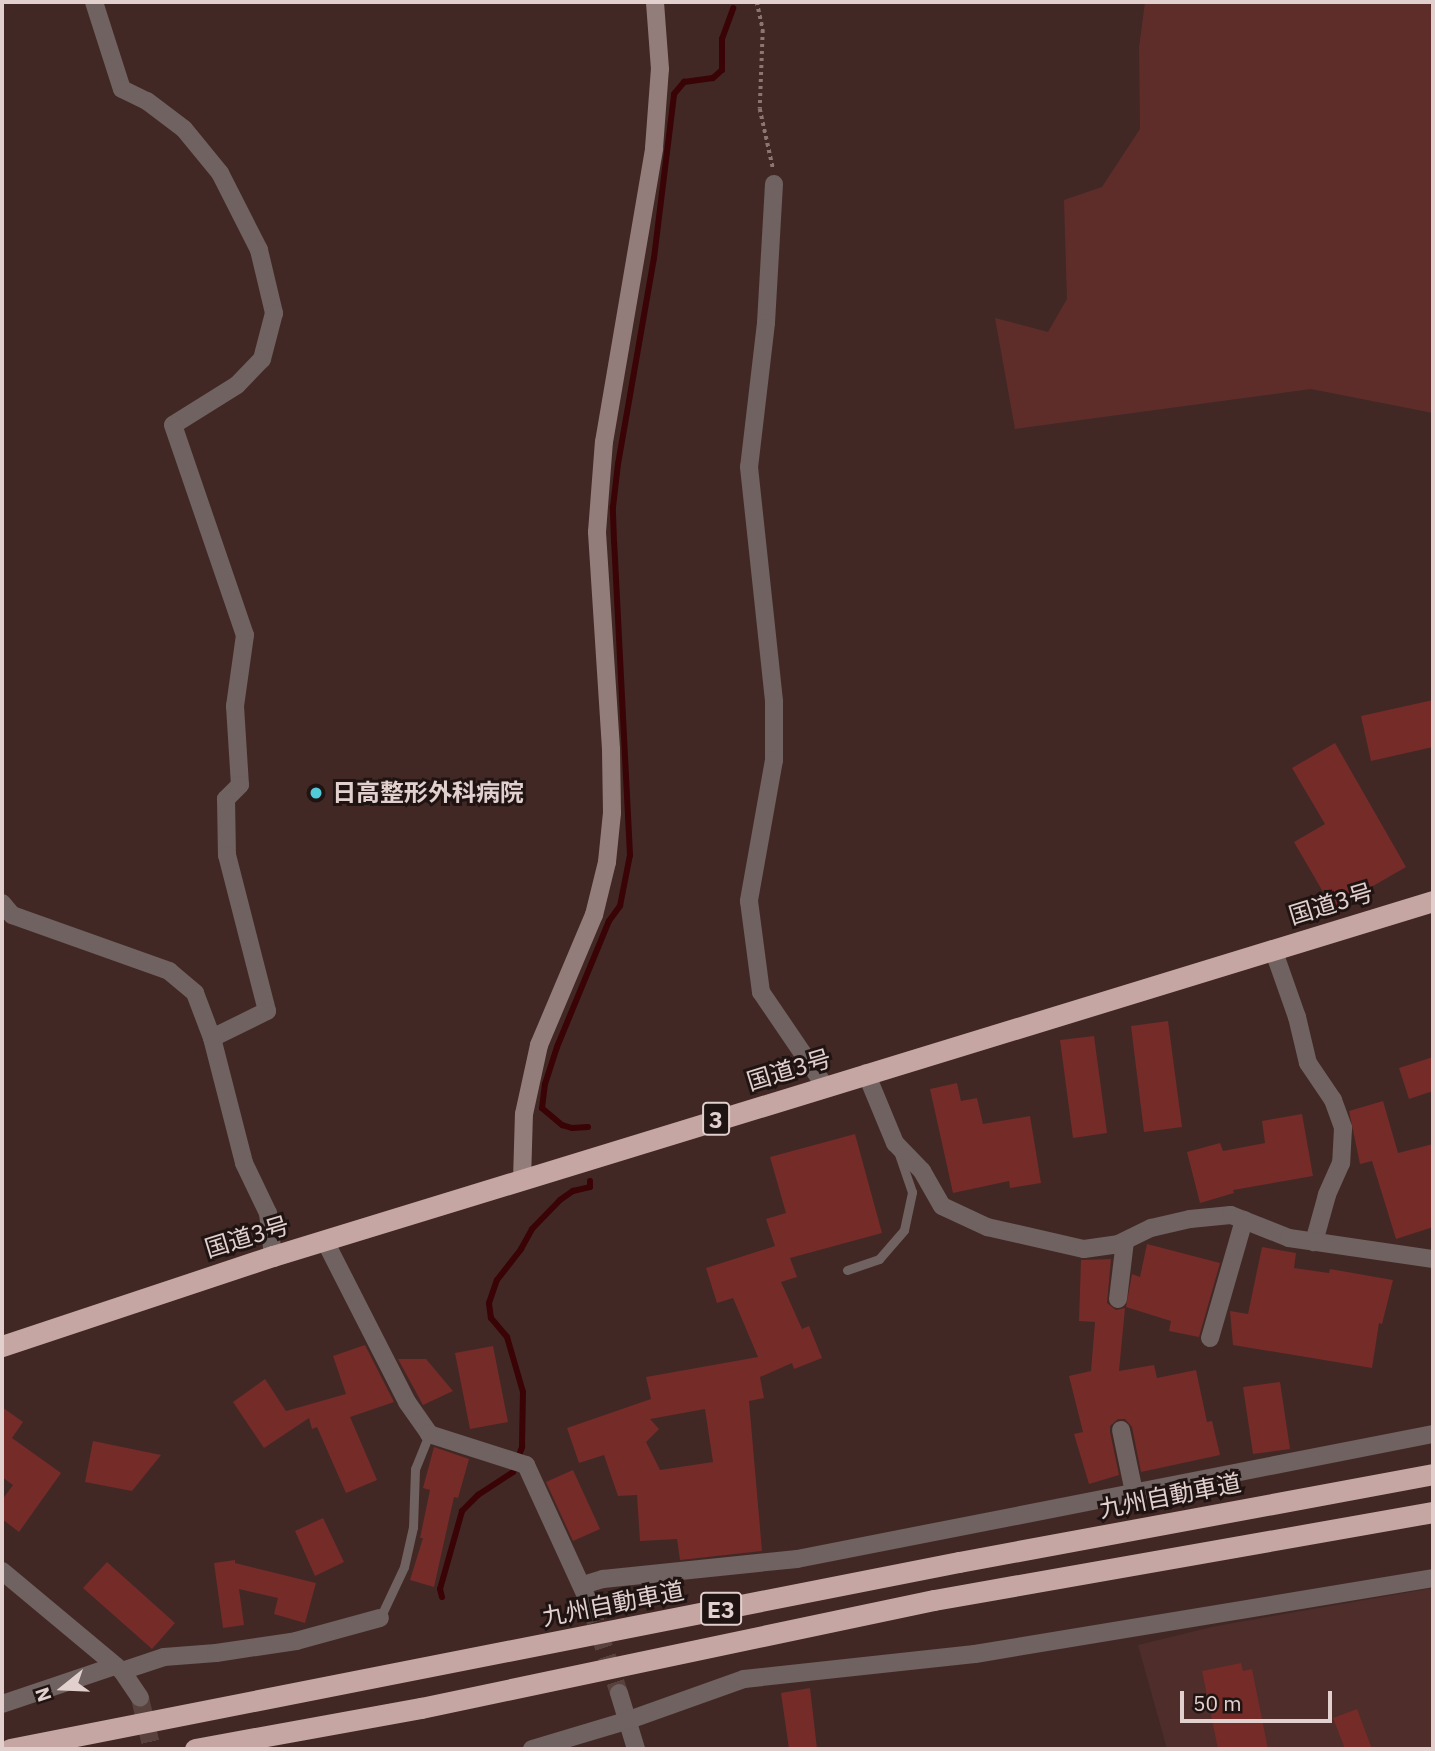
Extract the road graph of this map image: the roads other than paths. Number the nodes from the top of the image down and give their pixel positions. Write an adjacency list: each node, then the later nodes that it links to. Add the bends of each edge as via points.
1 (94, 2): 7 (street, via 122,89 184,129 220,173 259,250 274,313 262,359 237,385 173,425 245,635 235,705 240,785 226,799 227,855 267,1011)
2 (655, 2): 11 (street, via 660,69 654,148 604,442 597,532 611,749 607,862 594,915 540,1045 524,1115)
3 (774, 184): 9 (street, via 766,323 749,467 774,702 774,760 749,901 761,992)
4 (1433, 901): 6 (highway, 国道3号 / 3)
5 (2, 903): 7 (street, via 12,915 169,971 195,993)
6 (1273, 948): 8 (highway, 国道3号 / 3); 15 (street, via 1308,1063 1333,1100 1343,1128 1341,1163)
7 (212, 1038): 16 (street, via 244,1163 268,1213)
8 (866, 1073): 9 (highway, 国道3号 / 3); 10 (street)
9 (825, 1087): 11 (highway, 国道3号 / 3)
10 (894, 1140): 14 (street, via 922,1171 942,1206 987,1227 1084,1249); 18 (lane, via 912,1192 904,1230 879,1259)
11 (522, 1180): 13 (highway, 国道3号 / 3)
12 (1244, 1220): 14 (street, via 1231,1215 1190,1219 1151,1228); 15 (street, via 1289,1238); 20 (street)
13 (325, 1241): 16 (highway, 国道3号 / 3); 23 (street, via 407,1402)
14 (1125, 1241): 19 (street)
15 (1314, 1241): 17 (street)
16 (273, 1256): 21 (highway, 国道3号 / 3)
17 (1433, 1259)
18 (847, 1270)
19 (1118, 1299)
20 (1210, 1338)
21 (2, 1346)
22 (1121, 1430): 26 (street)
23 (429, 1434): 30 (street, via 526,1465); 32 (lane, via 415,1469 413,1527 404,1567)
24 (1433, 1434): 26 (street)
25 (1433, 1474): 38 (highway, 九州自動車道 / E3)
26 (1134, 1492): 30 (street, via 797,1559 603,1579)
27 (1433, 1512): 39 (highway, E3, via 934,1600 434,1705)
28 (2, 1571): 33 (street)
29 (1433, 1578): 37 (street, via 975,1654 744,1679)
30 (583, 1586): 31 (street)
31 (590, 1605)
32 (380, 1618): 33 (street, via 296,1641 164,1657)
33 (118, 1669): 35 (street); 36 (street)
34 (619, 1693): 37 (street)
35 (140, 1699)
36 (2, 1704)
37 (629, 1720): 40 (street); 41 (street)
38 (10, 1749)
39 (195, 1749)
40 (532, 1749)
41 (636, 1749)

